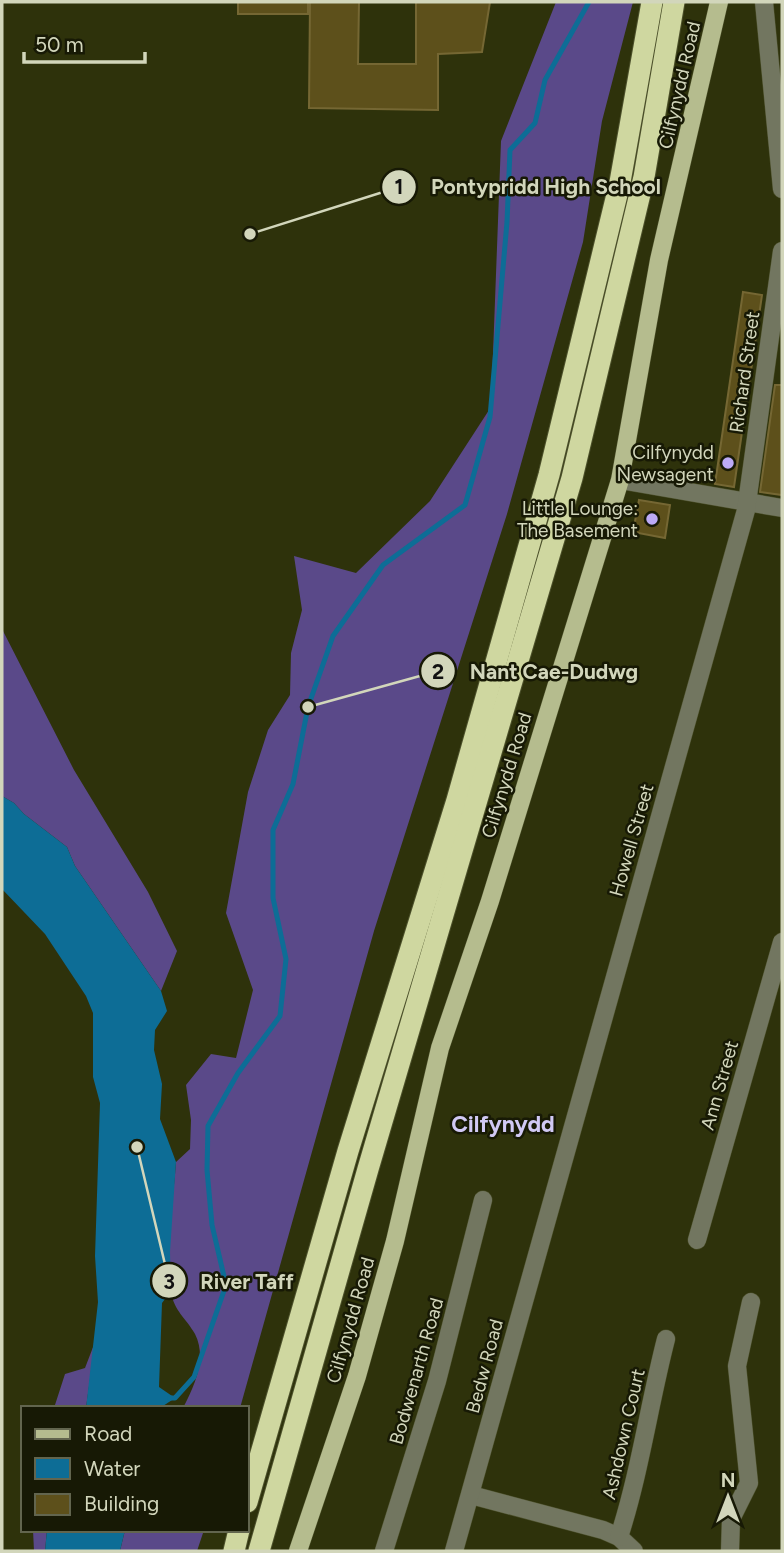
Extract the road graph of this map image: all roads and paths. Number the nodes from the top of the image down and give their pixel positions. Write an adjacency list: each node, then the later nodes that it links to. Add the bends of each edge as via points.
1 (652, 2): 17 (highway, via 620,182 549,475)
2 (674, 2): 21 (highway, via 644,177 572,478)
3 (719, 2): 7 (main road, Cilfynydd Road, via 659,260)
4 (764, 2): 5 (street)
5 (782, 188)
6 (782, 251): 8 (street, Richard Street)
7 (620, 480): 8 (street); 22 (main road, Cilfynydd Road, via 440,1048 395,1241 357,1376)
8 (747, 500): 9 (street); 11 (street, Howell Street)
9 (782, 508)
10 (782, 942): 13 (street, Ann Street)
11 (553, 1192): 16 (street, Bedw Road)
12 (483, 1200): 23 (street, Bodwenarth Road, via 440,1368)
13 (697, 1240)
14 (751, 1302): 26 (street, via 737,1366 749,1483 731,1519)
15 (666, 1339): 19 (street, Ashdown Court, via 636,1484)
16 (471, 1495): 19 (street); 24 (street, Bedw Road)
17 (248, 1500)
18 (239, 1532): 20 (highway)
19 (619, 1537): 25 (street)
20 (234, 1551)
21 (259, 1551)
22 (298, 1551)
23 (384, 1551)
24 (454, 1551)
25 (634, 1551)
26 (730, 1551)

